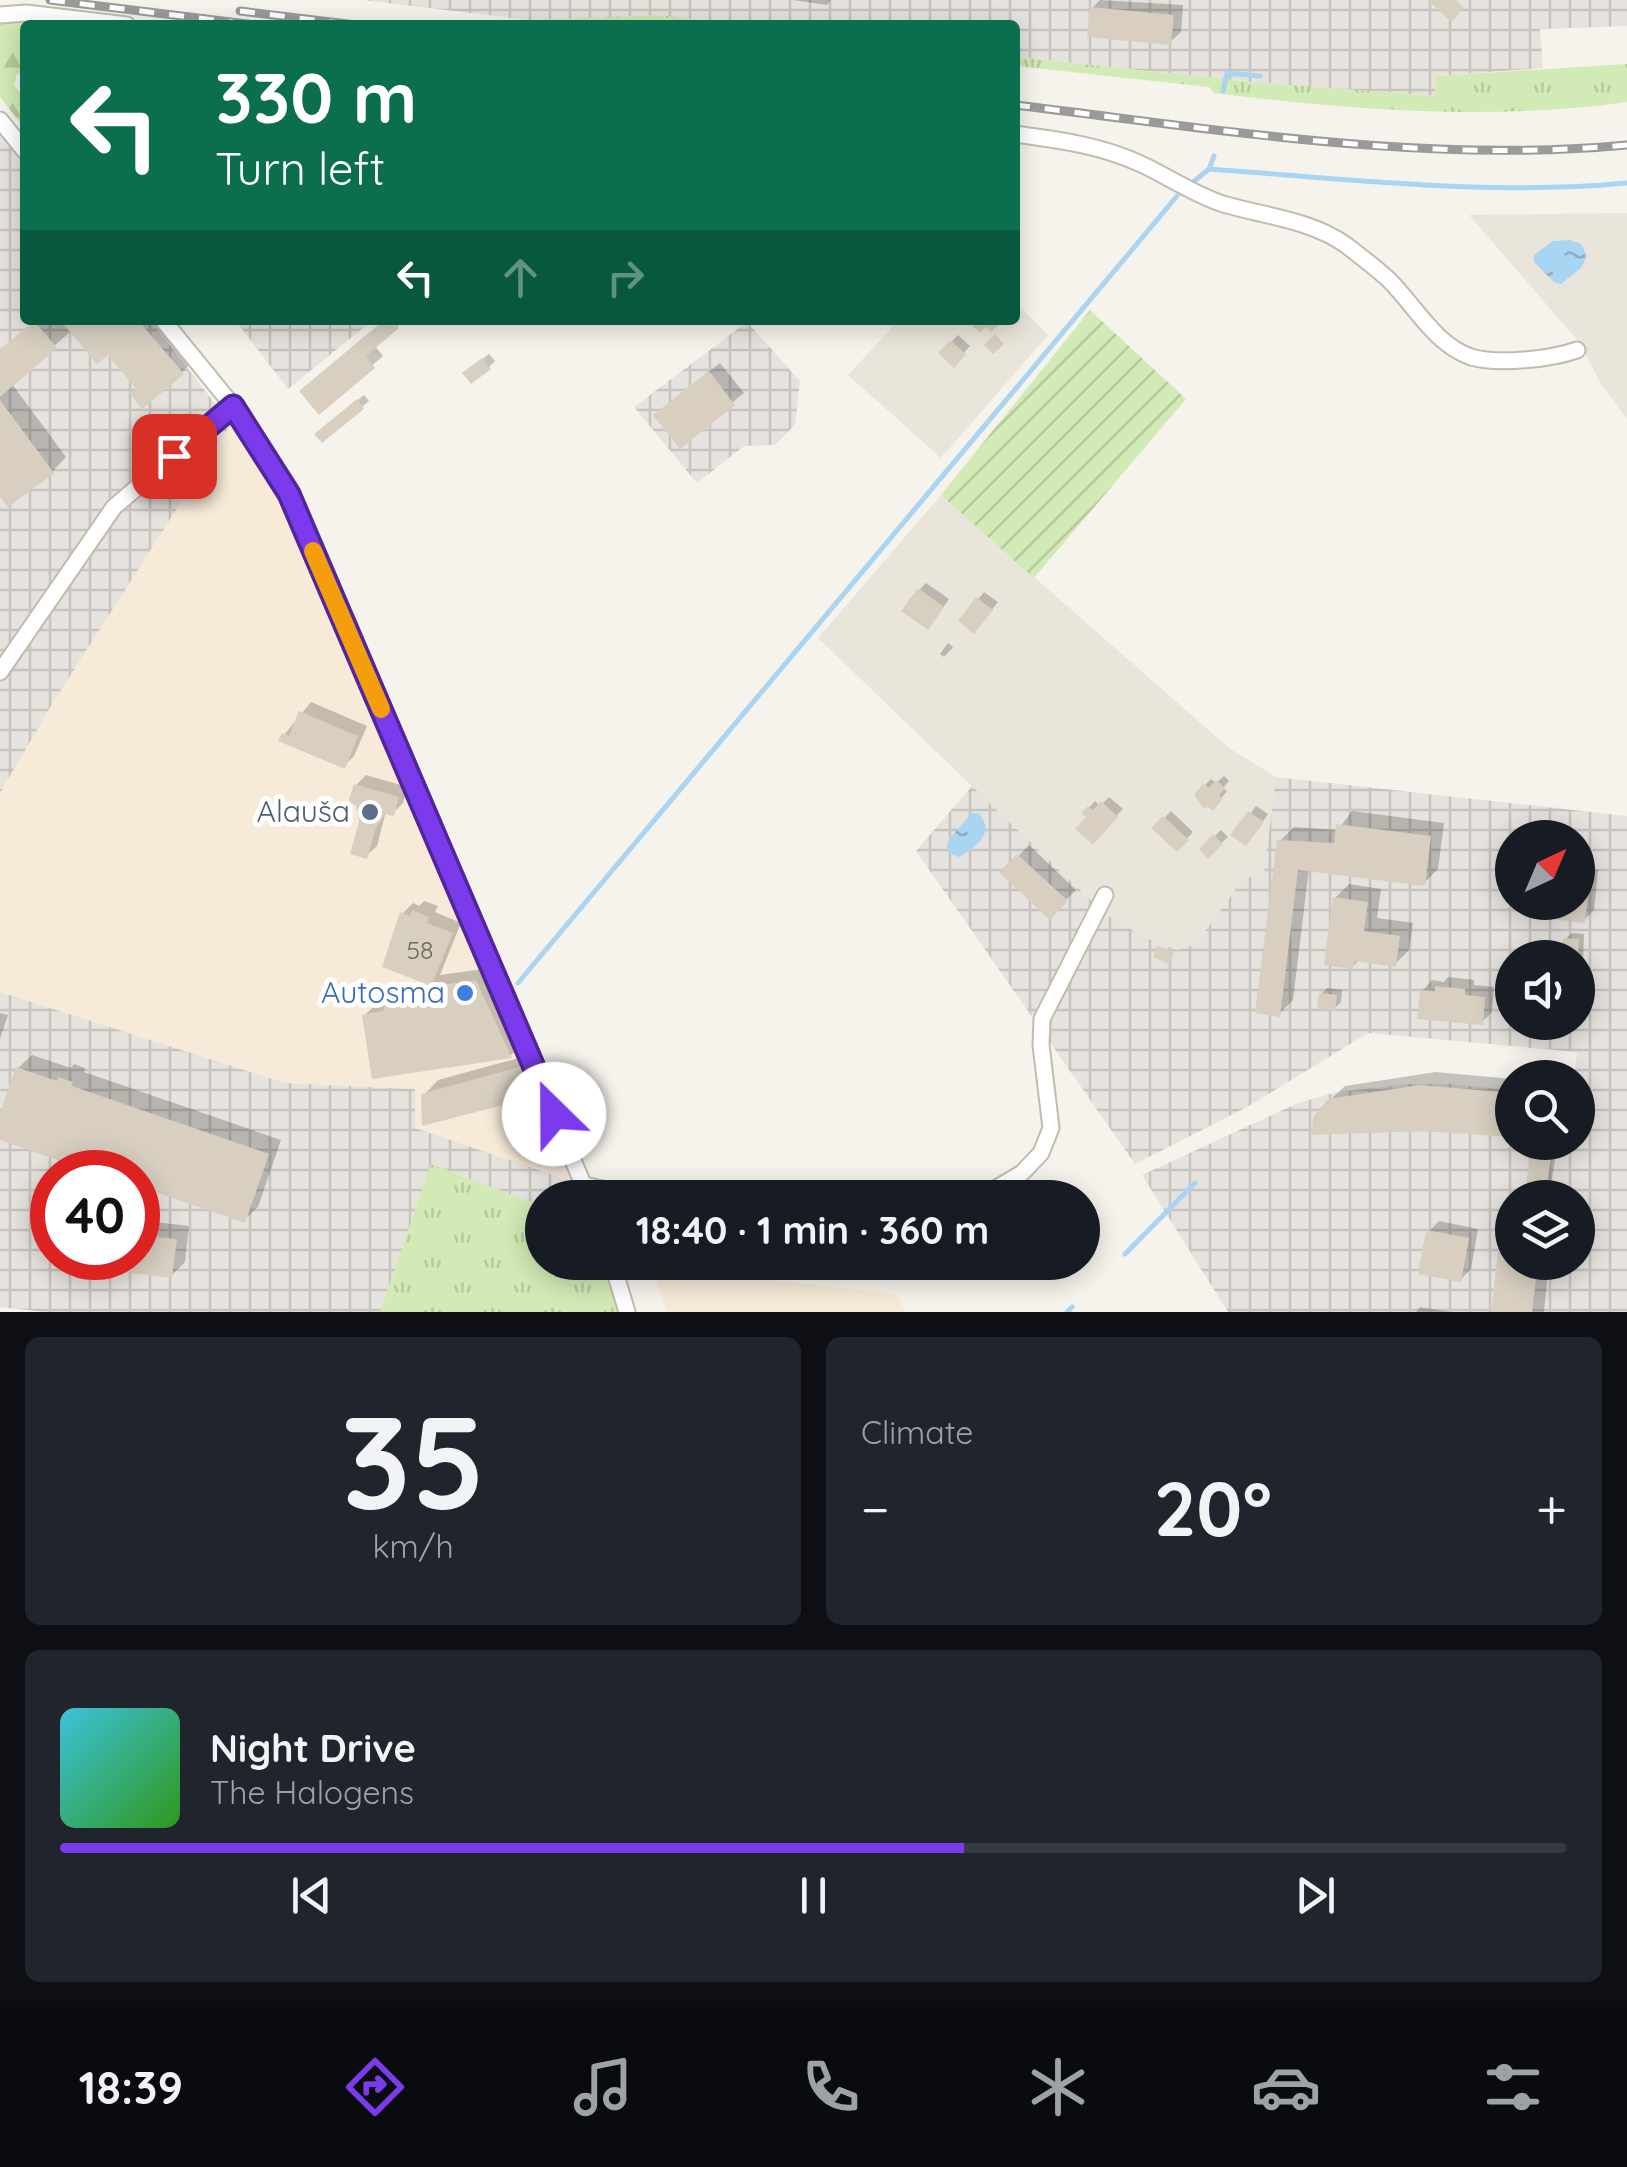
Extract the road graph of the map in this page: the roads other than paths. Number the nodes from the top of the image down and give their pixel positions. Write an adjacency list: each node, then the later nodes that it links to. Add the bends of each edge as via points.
1 (0, 14): 2 (street)
2 (85, 20)
3 (0, 120): 5 (street)
4 (1020, 135): 7 (street, via 1088,144 1142,164 1185,190 1342,242 1441,338 1471,356 1507,360)
5 (20, 145)
6 (167, 325): 8 (street)
7 (1578, 350)
8 (233, 406): 9 (street, via 114,507); 11 (street, via 289,494)
9 (0, 672)
10 (1105, 895): 12 (street, via 1042,1018 1051,1128 1041,1154)
11 (582, 1180)
12 (1010, 1180)
13 (617, 1280): 14 (street)
14 (627, 1312)

